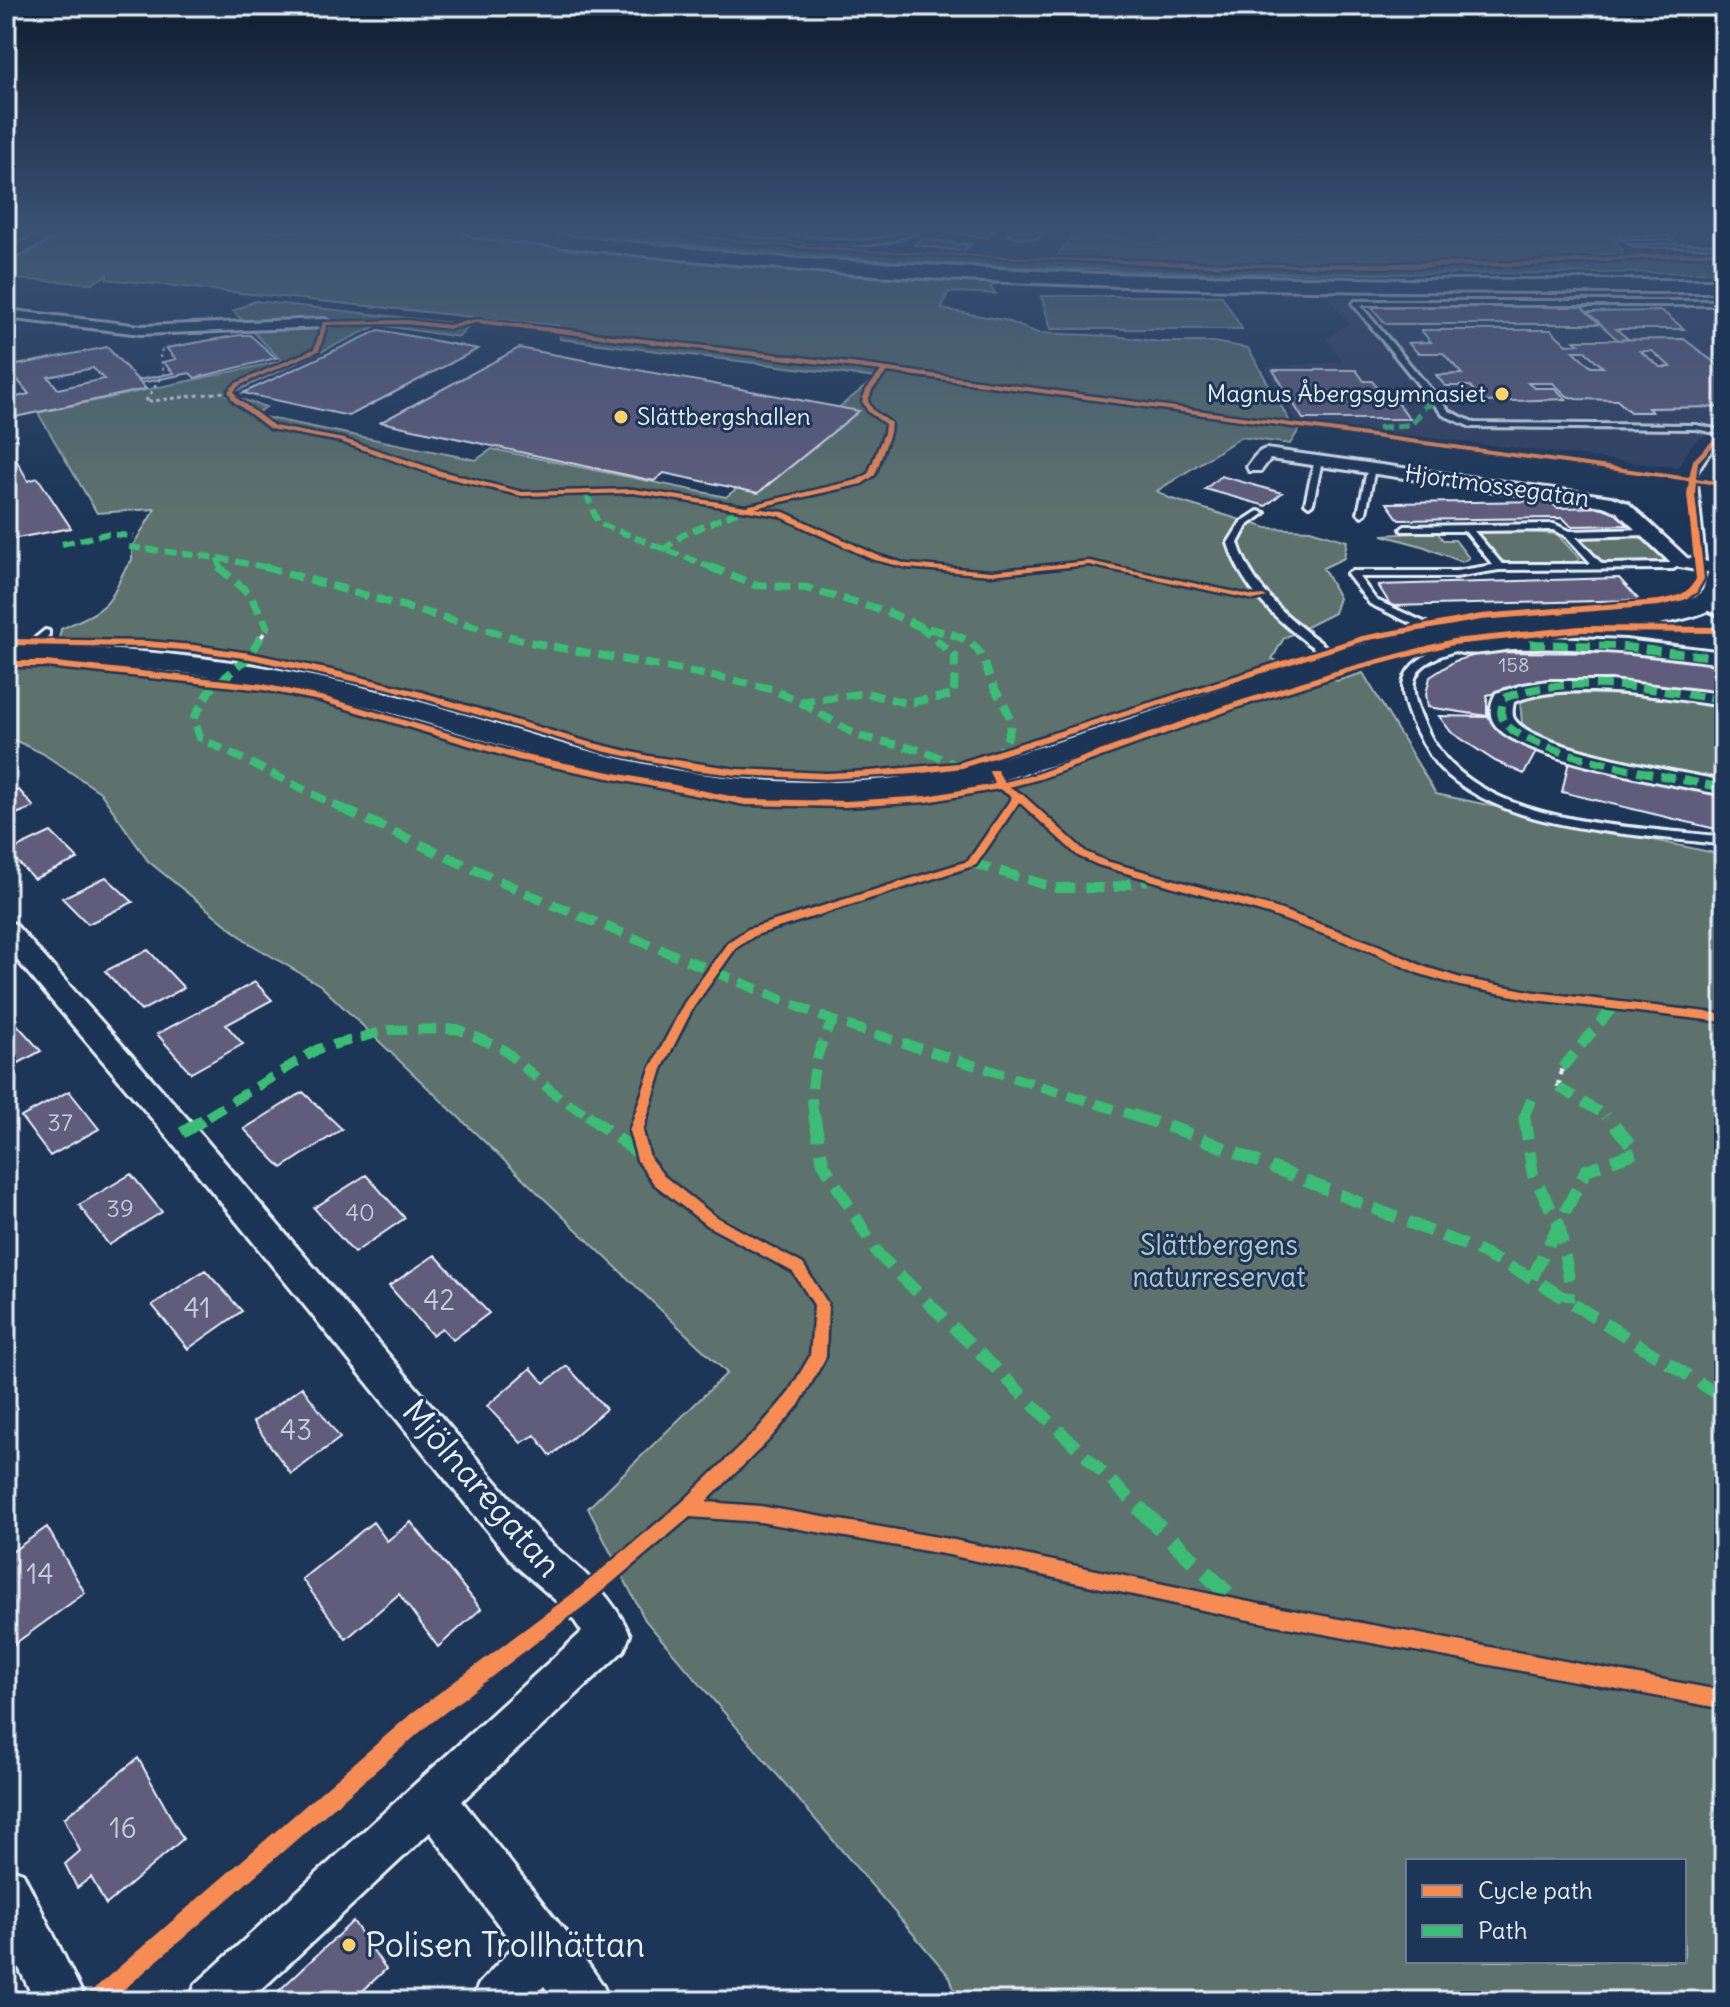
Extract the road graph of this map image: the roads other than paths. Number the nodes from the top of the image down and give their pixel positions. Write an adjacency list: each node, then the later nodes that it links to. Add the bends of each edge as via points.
1 (91, 325): 2 (street, via 141,330)
2 (283, 325)
3 (1373, 325): 4 (lane, via 1446,413 1474,425 1696,427)
4 (1724, 433)
5 (1724, 453): 19 (street, via 1711,474)
6 (1318, 461): 7 (street, Hjortmossegatan, via 1266,454); 8 (street, Hjortmossegatan); 9 (lane)
7 (1255, 467)
8 (1371, 468): 11 (lane); 14 (street, Hjortmossegatan, via 1606,501 1622,507)
9 (1309, 503)
10 (1261, 513): 25 (lane, via 1244,524 1233,543 1237,563 1292,626)
11 (1362, 513)
12 (1467, 528): 13 (lane); 15 (lane, via 1554,527); 18 (lane)
13 (1405, 529)
14 (1648, 532): 15 (lane); 16 (street, Hjortmossegatan)
15 (1569, 534): 17 (lane)
16 (1681, 562): 17 (lane); 19 (street)
17 (1599, 566): 18 (lane)
18 (1499, 567): 22 (lane, via 1456,574 1352,574 1373,602)
19 (1722, 570): 20 (street)
20 (1715, 607): 22 (street, via 1636,618 1539,622)
21 (45, 633): 23 (lane)
22 (1450, 640): 24 (street, via 1616,646); 25 (street); 28 (lane, via 1410,673 1407,694 1430,752 1470,788 1540,814)
23 (14, 655): 25 (street, via 104,657 234,670 378,699 693,784 832,792 917,786 994,772)
24 (1724, 658)
25 (1339, 661)
26 (1724, 700): 27 (street, via 1637,688 1533,688 1504,698 1501,709 1504,723 1539,744)
27 (1724, 788)
28 (1724, 841)
29 (6, 930): 30 (street, Mjölnaregatan, via 530,1552 582,1597 609,1635)
30 (433, 1799): 32 (street); 34 (street, Mjölnaregatan)
31 (6, 1890): 33 (street)
32 (547, 1947): 35 (street); 36 (street)
33 (61, 2001)
34 (213, 2001)
35 (496, 2001)
36 (585, 2001)

